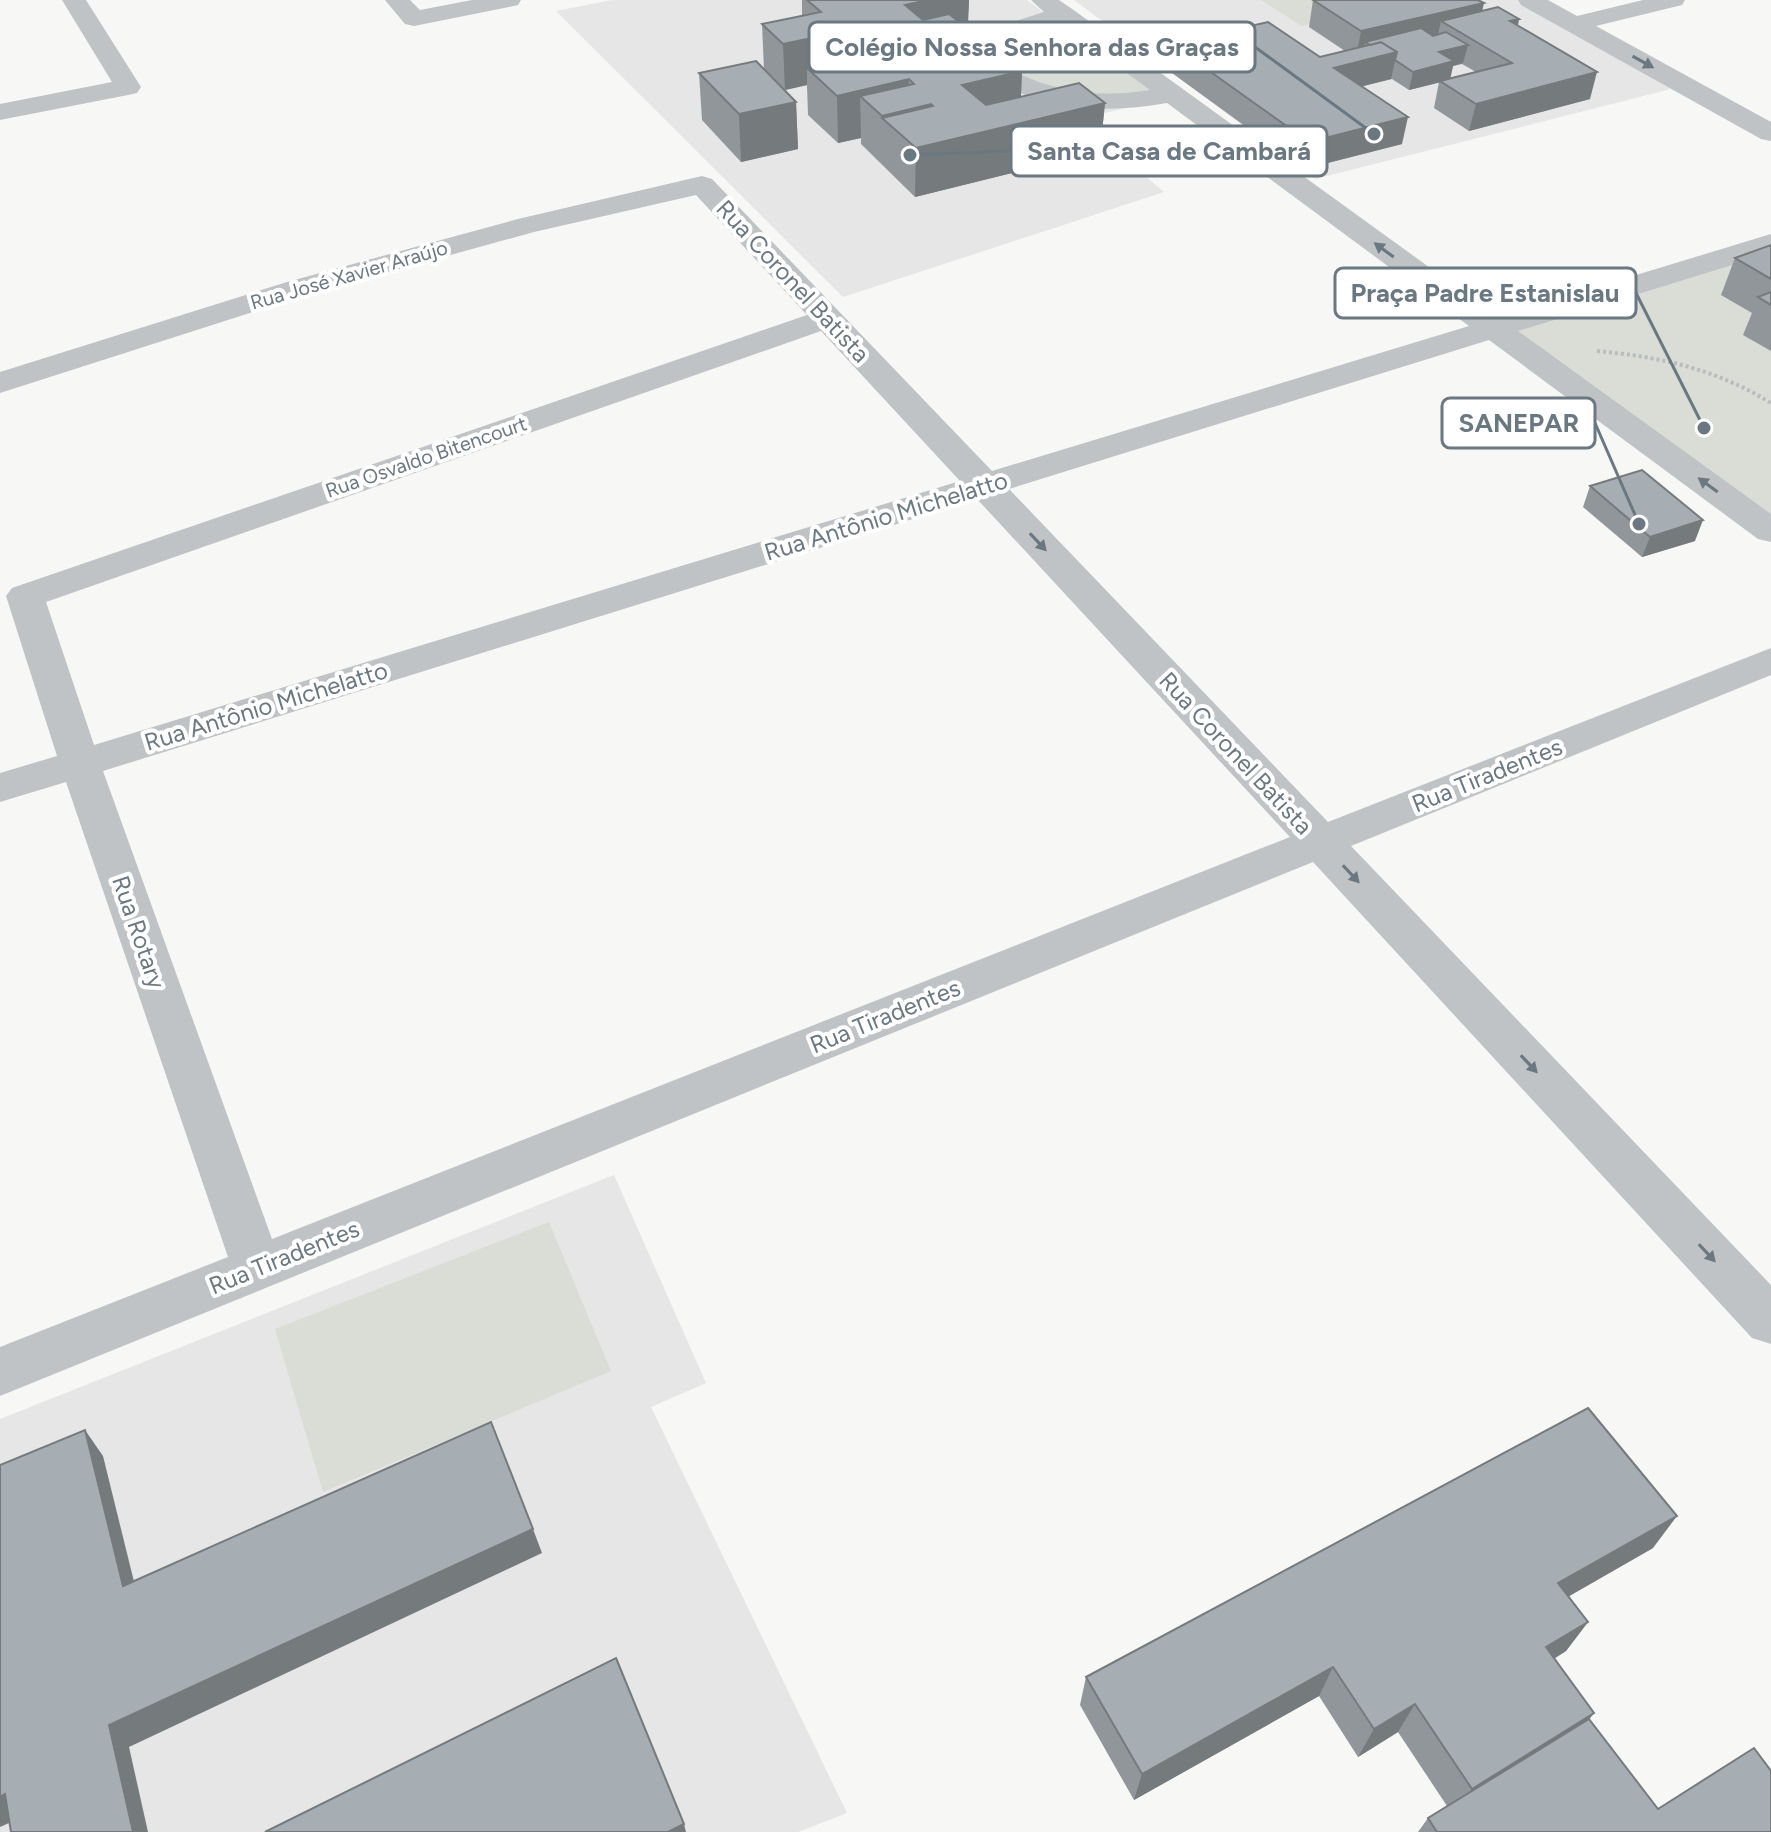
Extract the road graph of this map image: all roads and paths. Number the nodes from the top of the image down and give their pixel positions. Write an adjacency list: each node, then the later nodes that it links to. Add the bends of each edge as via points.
1 (74, 0): 9 (street, via 128,87)
2 (397, 0): 3 (street, via 414,19)
3 (509, 0)
4 (1530, 0): 7 (street)
5 (1673, 0): 7 (street)
6 (1054, 8): 8 (street); 8 (street, via 1005,33 994,54 1002,75 1034,93 1061,100 1128,102)
7 (1575, 24): 10 (street, one-way to 10)
8 (1169, 95): 14 (street, one-way to 8)
9 (0, 112)
10 (1771, 133)
11 (702, 185): 13 (street, Rua Coronel Batista); 15 (street, Rua José Xavier Araújo, via 528,225 298,288)
12 (1771, 243): 14 (street, Rua Antônio Michelatto)
13 (828, 318): 17 (street, Rua Coronel Batista); 19 (street, Rua Osvaldo Bitencourt)
14 (1502, 336): 16 (path, via 1686,362 1719,372); 17 (street, Rua Antônio Michelatto); 18 (street, one-way to 14)
15 (0, 383)
16 (1771, 403)
17 (985, 485): 21 (street, Rua Antônio Michelatto); 23 (street, Rua Coronel Batista, one-way to 23)
18 (1771, 531)
19 (25, 596): 21 (street, Rua Rotary)
20 (1771, 661): 23 (street, Rua Tiradentes)
21 (80, 764): 22 (street, Rua Antônio Michelatto); 24 (street, Rua Rotary)
22 (0, 788)
23 (1320, 842): 24 (street, Rua Tiradentes); 25 (street, Rua Coronel Batista, one-way to 25)
24 (257, 1268): 26 (street, Rua Tiradentes)
25 (1771, 1321)
26 (0, 1372)

